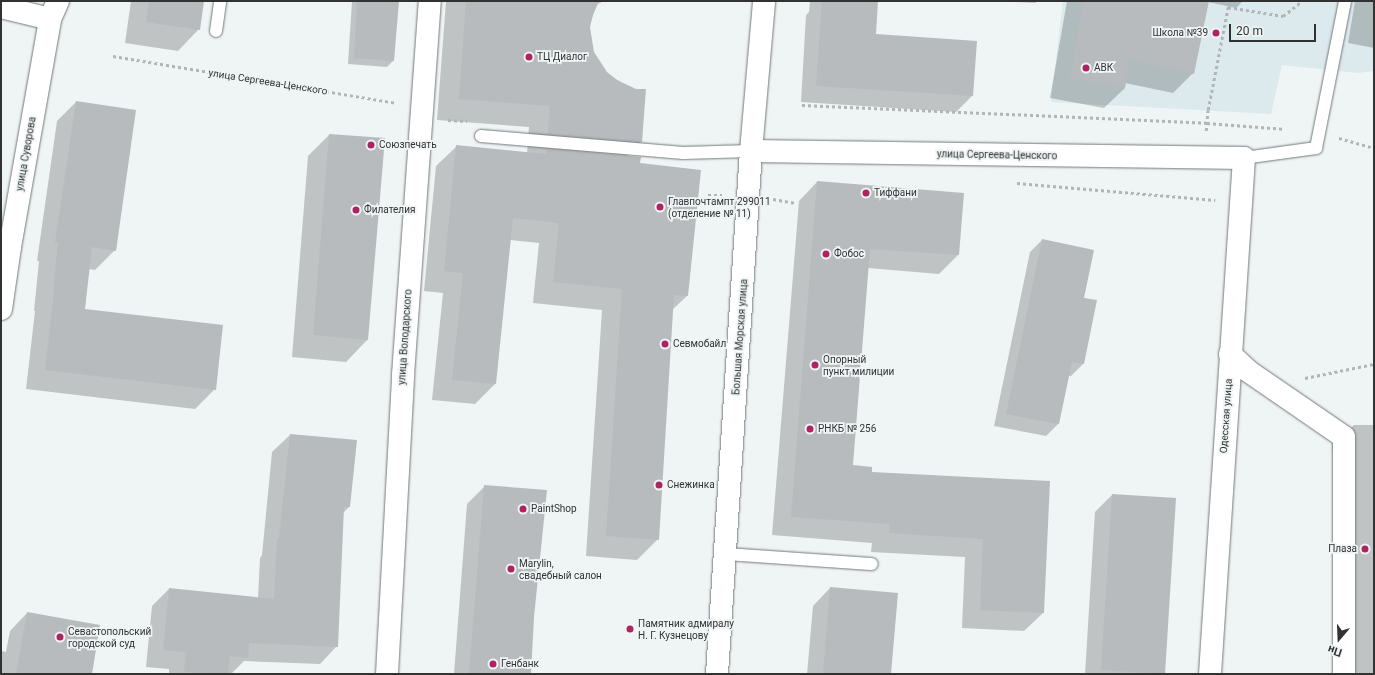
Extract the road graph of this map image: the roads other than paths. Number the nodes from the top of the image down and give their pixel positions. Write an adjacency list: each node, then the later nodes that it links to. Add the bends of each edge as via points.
1 (220, 1): 7 (lane)
2 (430, 1): 15 (street, улица Володарского, via 403,375)
3 (764, 1): 9 (street, Большая Морская улица)
4 (1345, 1): 10 (lane, via 1316,148)
5 (1, 6): 6 (street)
6 (54, 10): 11 (street, улица Суворова, via 11,239)
7 (216, 31)
8 (482, 136): 9 (lane, via 683,153)
9 (751, 151): 10 (street, улица Сергеева-Ценского); 13 (street, Большая Морская улица)
10 (1244, 158): 12 (street, Одесская улица)
11 (1, 309)
12 (1230, 354): 17 (street, Одесская улица); 18 (street, via 1248,371 1344,437)
13 (725, 554): 14 (lane); 16 (street, Большая Морская улица)
14 (872, 564)
15 (387, 674)
16 (716, 674)
17 (1210, 674)
18 (1344, 674)

